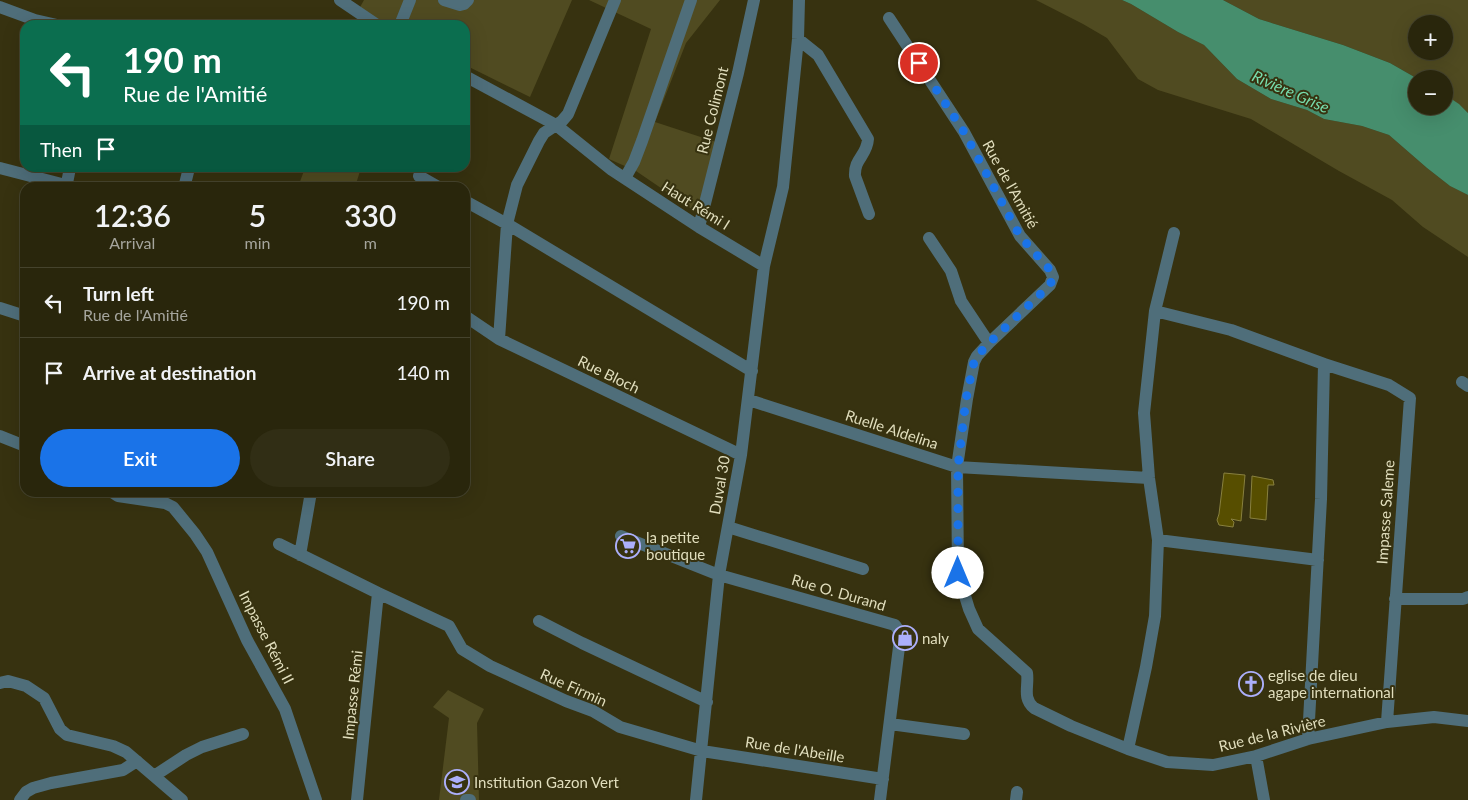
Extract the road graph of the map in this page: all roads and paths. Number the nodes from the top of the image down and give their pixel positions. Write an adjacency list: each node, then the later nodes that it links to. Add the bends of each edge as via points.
1 (340, 0): 12 (street)
2 (410, 0): 13 (street)
3 (444, 0): 4 (street, via 460,5)
4 (468, 0)
5 (615, 0): 16 (street, via 568,114)
6 (691, 0): 19 (street, via 634,162)
7 (754, 0): 25 (street, Rue Colimont)
8 (798, 0): 14 (street, Duval 30)
9 (0, 7): 11 (street)
10 (889, 18): 34 (street, Rue de l'Amitié, via 954,116 1020,236 1053,277 1050,285)
11 (35, 20)
12 (370, 20)
13 (402, 20)
14 (798, 39): 23 (street, via 818,55 868,139 865,152 854,170); 28 (street, Duval 30, via 783,187)
15 (470, 79): 16 (street, Haut Rémi I)
16 (556, 126): 19 (street, Haut Rémi I); 24 (street, via 544,133 517,185)
17 (0, 168): 20 (street)
18 (418, 176): 21 (street)
19 (625, 178): 25 (street, Haut Rémi I)
20 (52, 182)
21 (429, 182)
22 (470, 204): 24 (street)
23 (869, 214)
24 (507, 224): 33 (street); 36 (street)
25 (699, 227): 28 (street, Haut Rémi I)
26 (1174, 233): 30 (street)
27 (929, 238): 34 (street, via 951,271 961,301)
28 (764, 266): 36 (street, Duval 30)
29 (0, 308): 31 (street)
30 (1155, 311): 35 (street, via 1231,330); 42 (street, via 1144,413)
31 (20, 314)
32 (470, 320): 33 (street, Rue Bloch)
33 (498, 340): 40 (street, Rue Bloch)
34 (989, 343): 41 (street, Rue de l'Amitié, via 974,362)
35 (1324, 364): 50 (street); 55 (street, Impasse Saleme, via 1389,385 1410,398)
36 (752, 371): 37 (street, Duval 30)
37 (748, 400): 40 (street, Duval 30); 41 (street, Ruelle Aldelina)
38 (0, 436): 39 (street)
39 (20, 444)
40 (741, 455): 45 (street, Duval 30)
41 (958, 467): 42 (street, Ruelle Aldelina); 59 (street, Rue de l'Amitié, via 958,573 969,609 978,629 1027,673 1026,699)
42 (1149, 478): 47 (street)
43 (125, 497): 74 (street, Impasse Rémi II, via 173,507 207,552 247,640 285,709)
44 (310, 497): 49 (street)
45 (728, 527): 51 (street); 52 (street, Duval 30)
46 (621, 536): 52 (street)
47 (1158, 540): 50 (street); 66 (street, via 1155,616)
48 (279, 544): 49 (street)
49 (300, 555): 53 (street)
50 (1318, 560): 65 (street)
51 (863, 569)
52 (719, 575): 58 (street, Duval 30); 62 (street, Rue O. Durand, via 895,625 900,639)
53 (378, 593): 67 (street, Rue Firmin, via 448,626 462,649 490,666 593,711 620,727); 75 (street, Impasse Rémi)
54 (1468, 597): 55 (street)
55 (1395, 599): 61 (street, Impasse Saleme)
56 (539, 621): 58 (street)
57 (4, 682): 69 (street, via 26,686 44,698 60,729 67,735 113,746)
58 (707, 702): 67 (street, Duval 30)
59 (1034, 708): 66 (street, Rue de la Rivière)
60 (1468, 721): 61 (street, Rue de la Rivière, via 1434,717)
61 (1387, 722): 65 (street, Rue de la Rivière)
62 (890, 724): 64 (street); 71 (street, Rue O. Durand)
63 (243, 734): 70 (street, via 202,747)
64 (964, 734)
65 (1308, 739): 68 (street, Rue de la Rivière)
66 (1128, 750): 68 (street, Rue de la Rivière, via 1167,762 1212,765)
67 (702, 751): 71 (street, Rue de l'Abeille); 76 (street, Duval 30)
68 (1256, 756): 78 (street)
69 (137, 761): 70 (street); 72 (street, via 122,770 33,788)
70 (154, 776): 73 (street)
71 (883, 779): 77 (street, Rue O. Durand)
72 (20, 800)
73 (182, 800)
74 (316, 800)
75 (357, 800)
76 (696, 800)
77 (880, 800)
78 (1264, 800)

